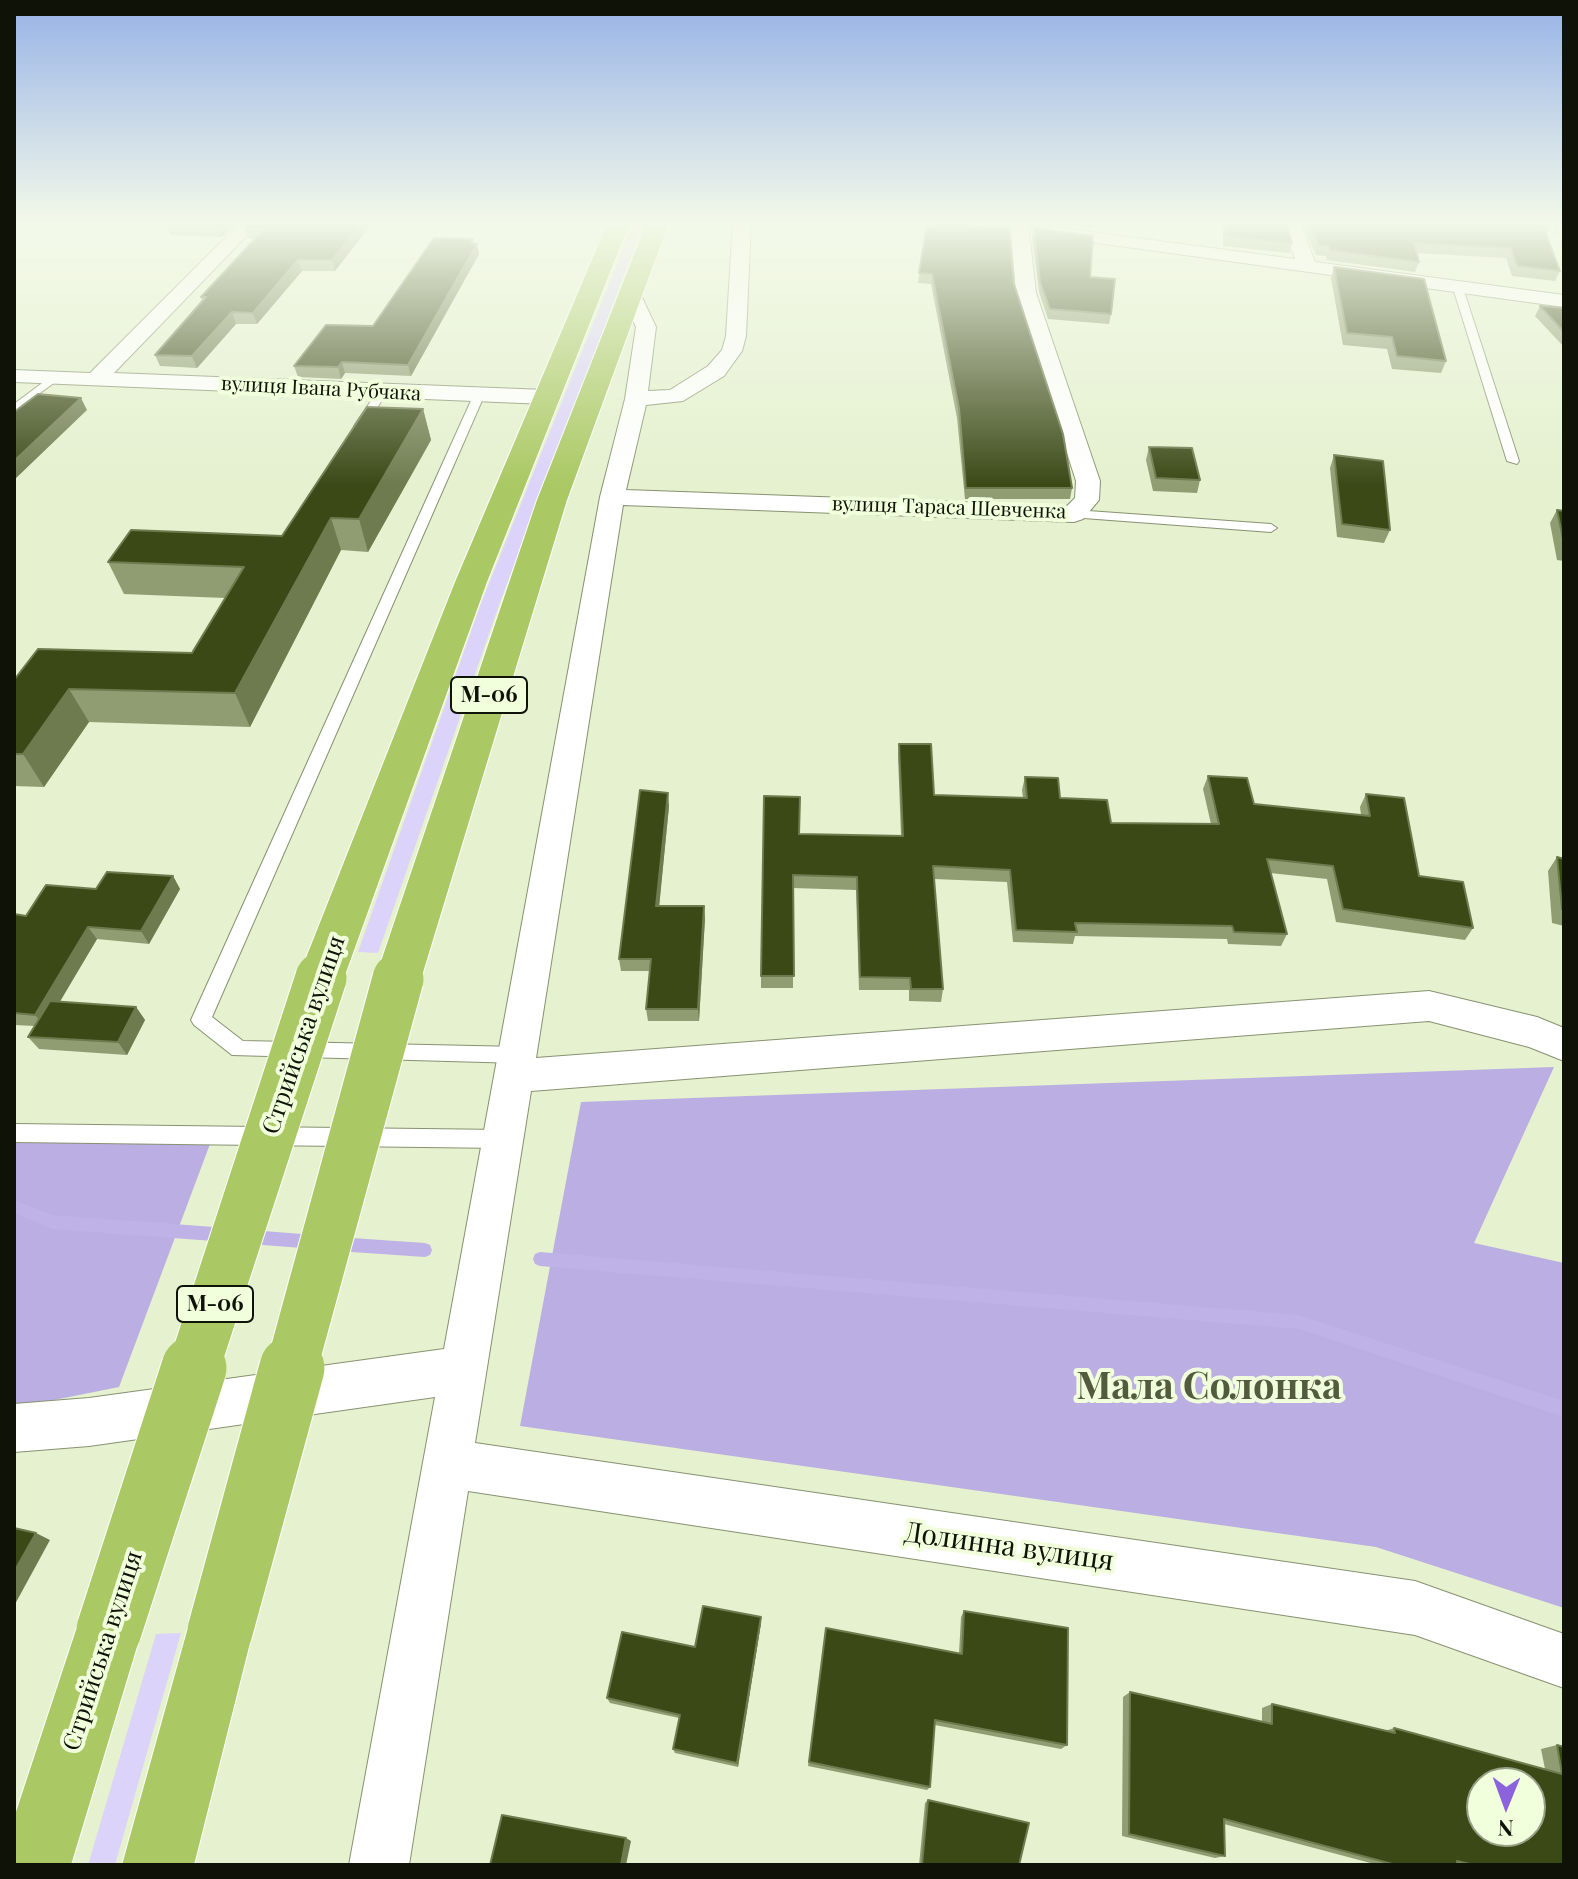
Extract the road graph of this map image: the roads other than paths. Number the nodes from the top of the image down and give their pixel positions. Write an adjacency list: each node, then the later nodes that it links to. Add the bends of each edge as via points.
1 (164, 310): 10 (street)
2 (582, 310): 13 (highway, Стрийська вулиця / М-06)
3 (625, 310): 30 (highway, М-06, bridge, via 552,500 398,979)
4 (638, 310): 14 (street, via 646,327)
5 (737, 310): 14 (street, via 732,351 716,371 675,396)
6 (1032, 310): 19 (street, вулиця Тараса Шевченка, via 1088,481 1087,500)
7 (1465, 310): 17 (lane)
8 (14, 376): 9 (street, вулиця Івана Рубчака)
9 (57, 377): 10 (street, вулиця Івана Рубчака); 15 (lane)
10 (97, 378): 11 (street, вулиця Івана Рубчака)
11 (383, 391): 12 (street, вулиця Івана Рубчака); 16 (lane)
12 (478, 396): 13 (street, вулиця Івана Рубчака); 22 (lane, via 201,1020 239,1049)
13 (546, 397): 29 (highway, Стрийська вулиця / М-06, bridge, via 321,978)
14 (636, 399): 18 (street)
15 (14, 409)
16 (349, 443)
17 (1513, 461)
18 (612, 497): 19 (street, вулиця Тараса Шевченка); 22 (street)
19 (1074, 514): 20 (lane)
20 (1271, 528)
21 (1564, 1045): 22 (street, via 1537,1033 1429,1006)
22 (518, 1066): 24 (street)
23 (14, 1133): 24 (lane)
24 (504, 1139): 25 (street)
25 (461, 1370): 26 (street); 27 (street)
26 (14, 1428)
27 (446, 1463): 28 (street, Долинна вулиця, via 1415,1608); 31 (street)
28 (1564, 1661)
29 (35, 1865)
30 (158, 1865)
31 (379, 1865)

